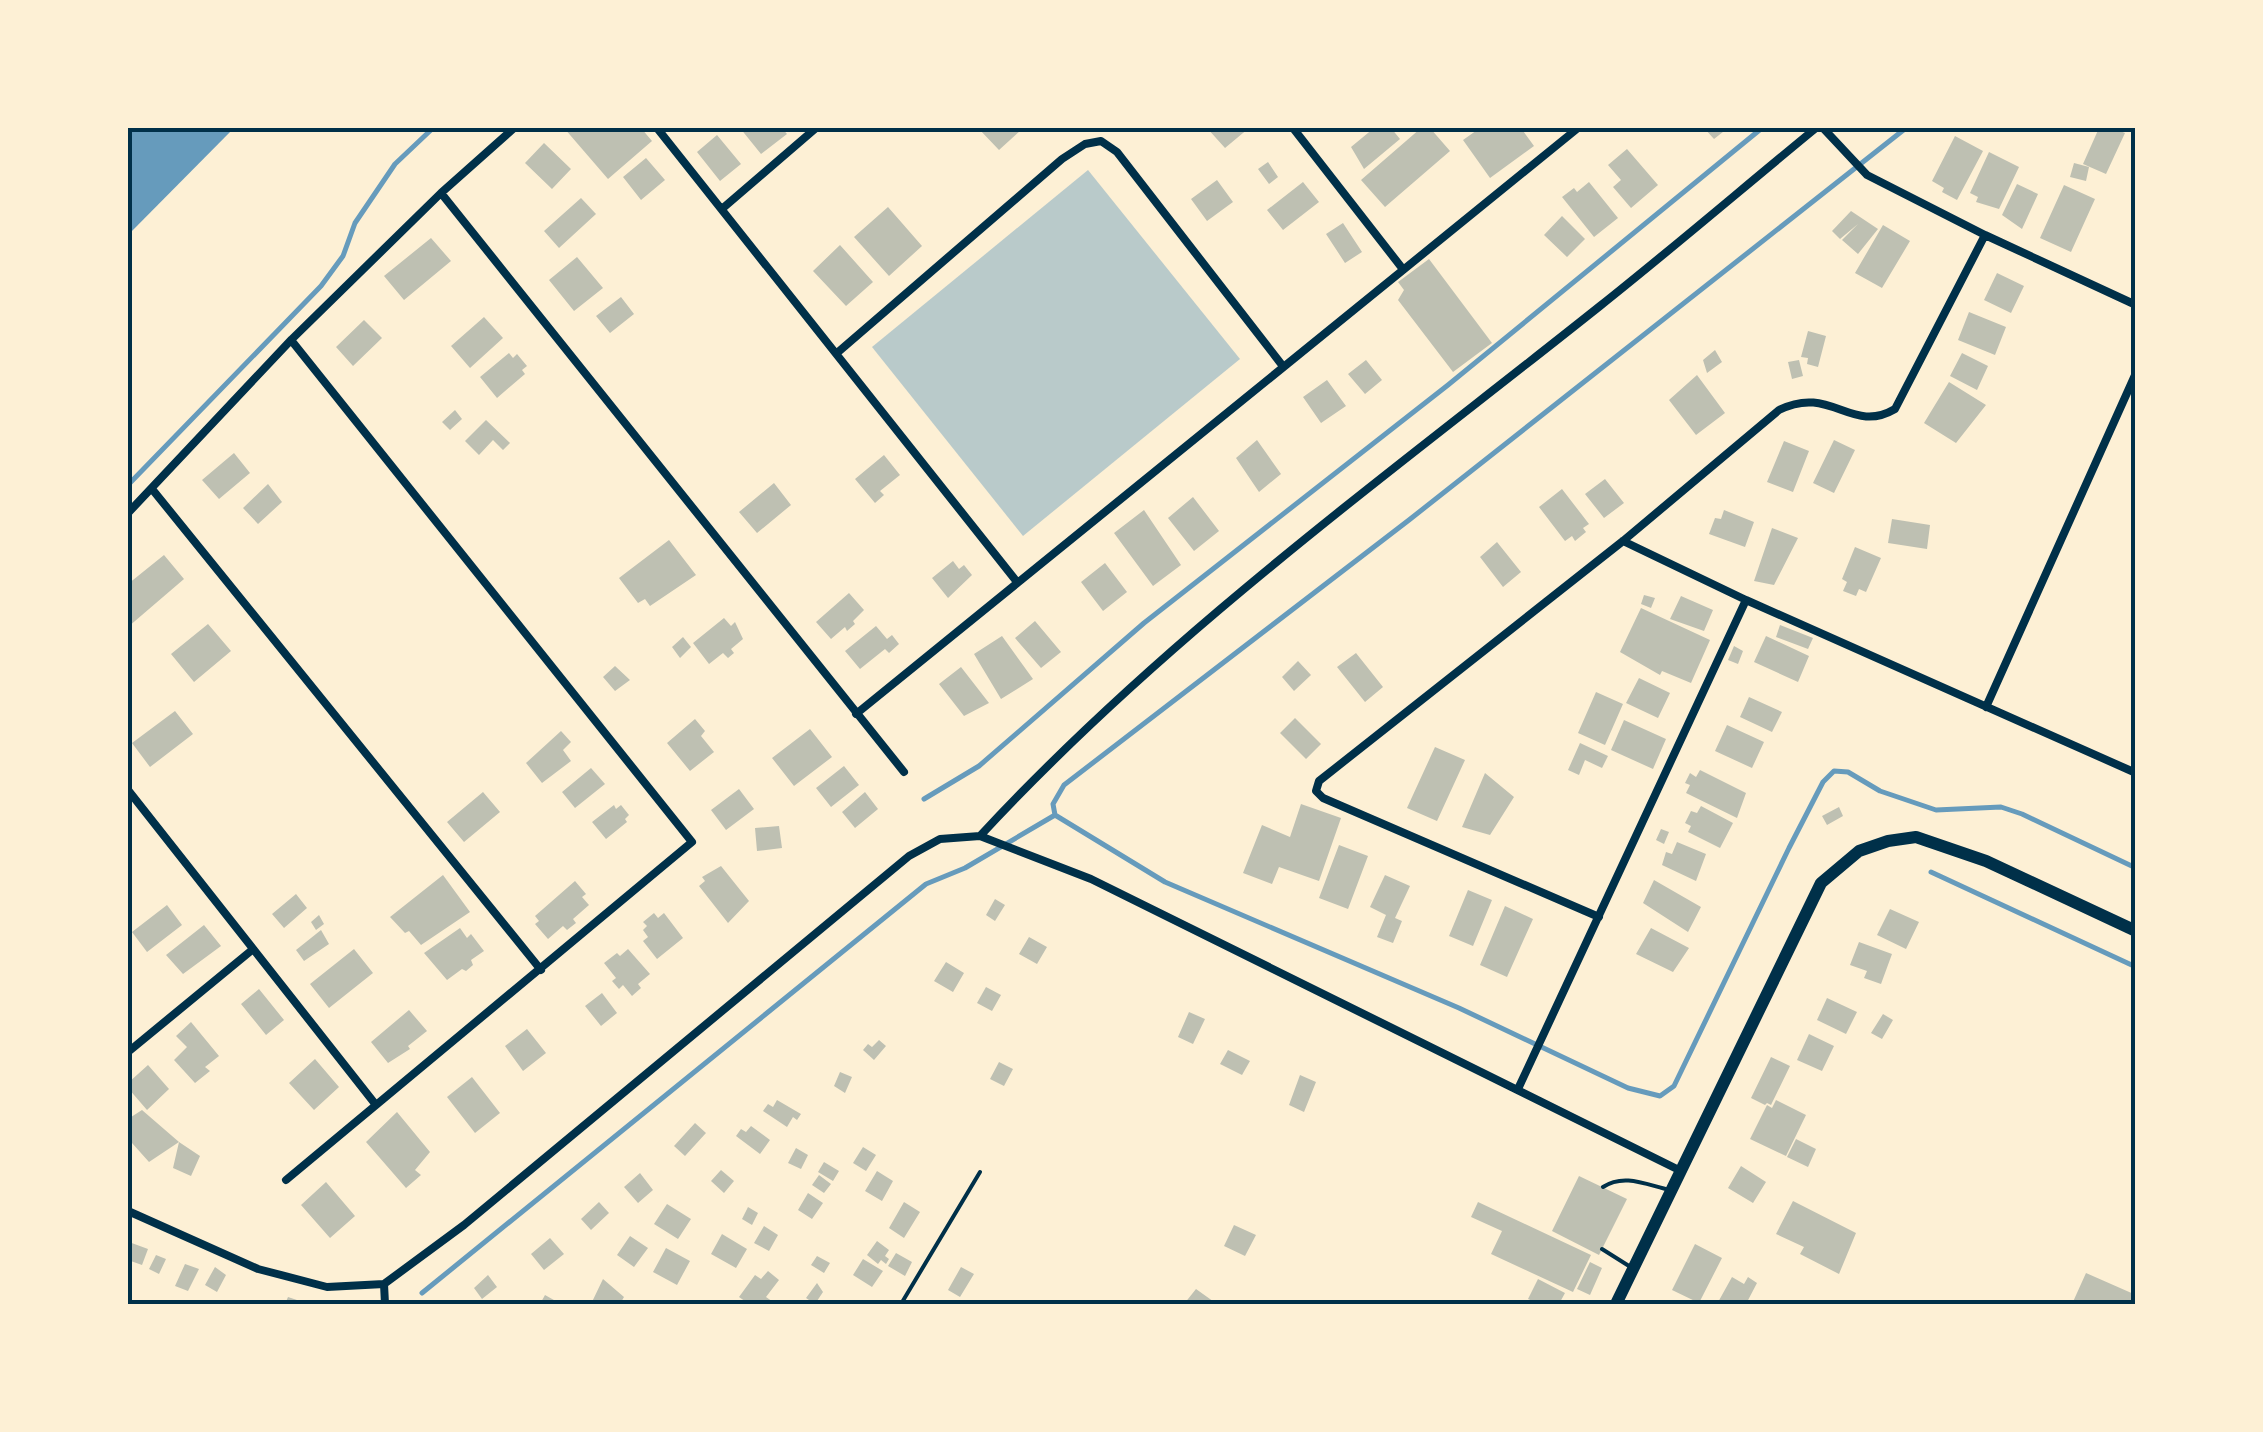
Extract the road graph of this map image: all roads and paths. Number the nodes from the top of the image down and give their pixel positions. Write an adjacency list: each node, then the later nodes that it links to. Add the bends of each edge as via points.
1 (514, 128): 9 (street)
2 (658, 128): 10 (street)
3 (816, 128): 10 (street)
4 (1293, 128): 12 (street)
5 (1556, 128): 8 (street)
6 (1578, 128): 8 (street)
7 (1819, 128): 11 (street, via 1867,175); 28 (street, via 1292,548 1038,773)
8 (1565, 138): 12 (street)
9 (441, 193): 14 (street); 24 (street)
10 (723, 208): 15 (street)
11 (1985, 236): 13 (street); 20 (street, via 1896,409 1869,417 1814,400 1779,410)
12 (1402, 268): 16 (street)
13 (2136, 305)
14 (291, 340): 18 (street); 32 (street, via 692,842)
15 (837, 353): 16 (street, via 1062,159 1101,141 1117,152); 21 (street)
16 (1282, 366): 21 (street)
17 (2136, 374): 23 (street)
18 (152, 489): 19 (street); 32 (street)
19 (128, 513)
20 (1623, 540): 22 (street); 29 (street, via 1318,780 1316,791)
21 (1017, 582): 24 (street)
22 (1746, 600): 23 (street); 29 (street)
23 (1986, 707): 26 (street)
24 (856, 714): 25 (street)
25 (904, 772)
26 (2136, 773)
27 (128, 790): 31 (street)
28 (980, 836): 34 (street, via 1091,879); 44 (street, via 940,839 909,856 464,1226)
29 (1599, 917): 34 (street)
30 (2136, 931): 36 (main road, via 1986,861 1916,838 1859,851 1821,883)
31 (252, 950): 33 (street); 35 (street)
32 (541, 970): 35 (street)
33 (128, 1052)
34 (1518, 1088): 36 (street)
35 (376, 1105): 38 (street)
36 (1681, 1170): 40 (main road)
37 (980, 1172): 46 (lane)
38 (286, 1180)
39 (1603, 1187): 40 (lane, via 1627,1180)
40 (1670, 1190): 43 (main road)
41 (128, 1211): 44 (street, via 258,1269 326,1287)
42 (1602, 1248): 43 (lane)
43 (1633, 1268): 47 (main road)
44 (384, 1284): 45 (street)
45 (385, 1304)
46 (901, 1304)
47 (1616, 1304)

